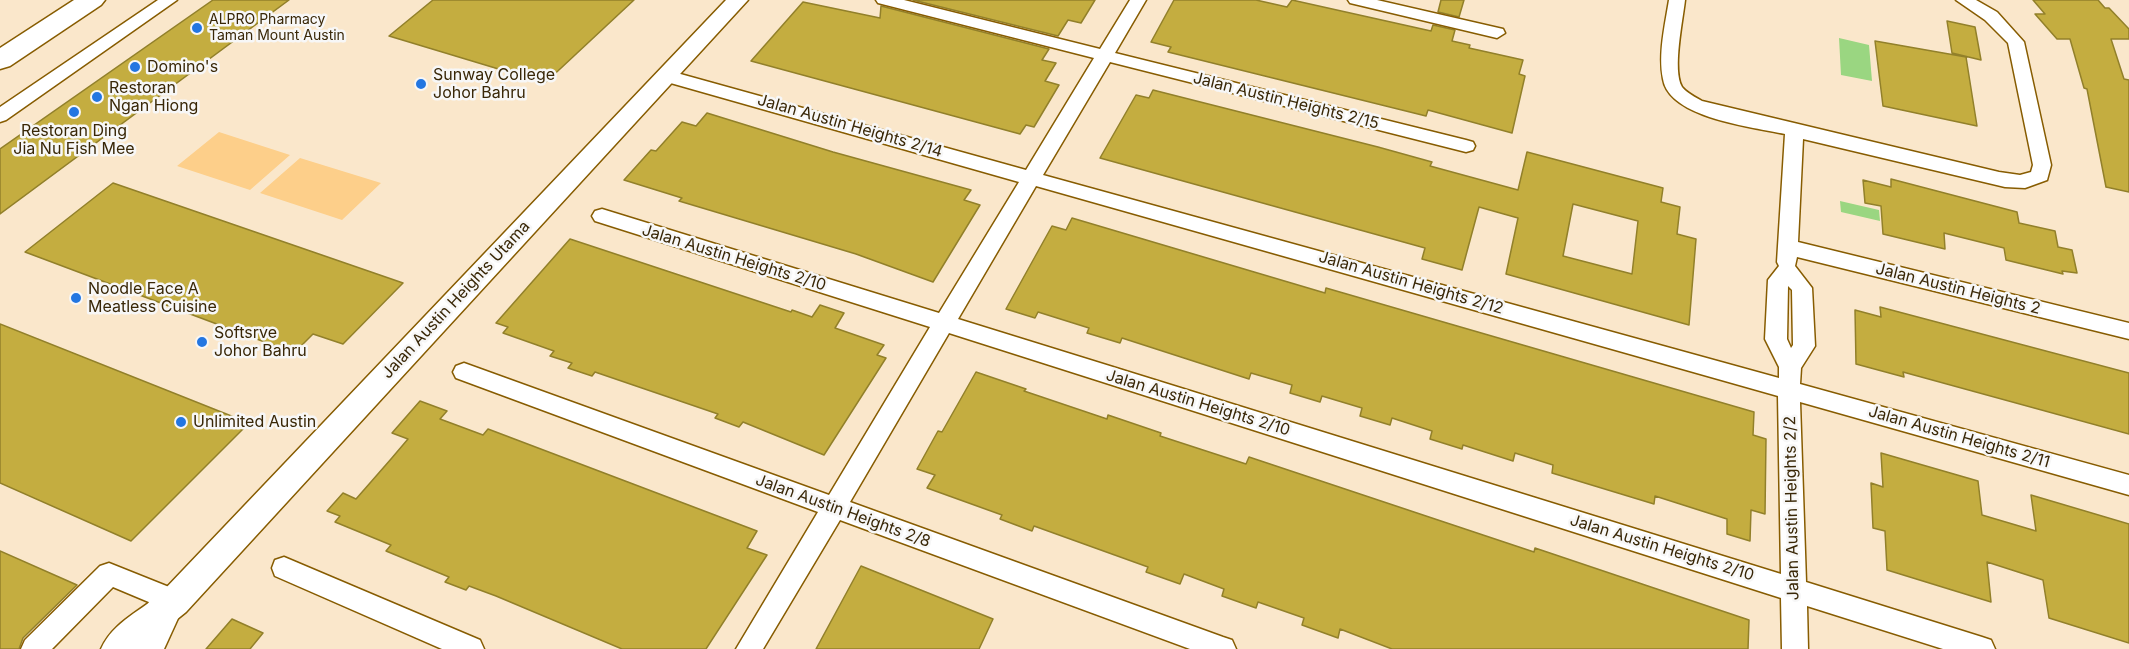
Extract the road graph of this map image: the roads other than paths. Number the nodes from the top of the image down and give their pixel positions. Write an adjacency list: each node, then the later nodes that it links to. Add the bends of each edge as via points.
1 (55, 0): 11 (main road)
2 (92, 0): 13 (main road)
3 (169, 0): 15 (street)
4 (738, 0): 14 (street, Jalan Austin Heights Utama)
5 (884, 0): 12 (street, Jalan Austin Heights 2/15)
6 (1138, 0): 12 (street)
7 (1356, 0): 10 (street)
8 (1677, 0): 16 (street, via 1670,80 1674,88 1704,109)
9 (1964, 0): 16 (street, via 1991,16 2016,42 2042,165 2040,175 2033,180 2011,182)
10 (1497, 33)
11 (0, 36)
12 (1106, 56): 17 (street, Jalan Austin Heights 2/15); 18 (street)
13 (0, 60)
14 (666, 76): 18 (street, Jalan Austin Heights 2/14); 29 (street, Jalan Austin Heights Utama)
15 (0, 116)
16 (1794, 130): 20 (street, Jalan Austin Heights 2/2)
17 (1466, 146)
18 (1033, 177): 21 (street); 24 (street, Jalan Austin Heights 2/12)
19 (602, 216): 21 (street, Jalan Austin Heights 2/10)
20 (1788, 247): 22 (street, Jalan Austin Heights 2); 24 (street, Jalan Austin Heights 2/2, via 1787,271 1778,280 1776,339)
21 (944, 324): 26 (street); 28 (street, Jalan Austin Heights 2/10)
22 (2129, 332)
23 (464, 372): 26 (street, Jalan Austin Heights 2/8)
24 (1790, 378): 25 (street, Jalan Austin Heights 2/11); 28 (street, Jalan Austin Heights 2/2)
25 (2129, 485)
26 (834, 507): 34 (street); 35 (street, Jalan Austin Heights 2/8)
27 (284, 568): 33 (street)
28 (1794, 590): 36 (street, Jalan Austin Heights 2/2); 37 (street, Jalan Austin Heights 2/10)
29 (168, 608): 30 (street, via 109,574); 31 (street, Jalan Austin Heights Utama, via 139,627); 32 (main road)
30 (34, 649)
31 (118, 649)
32 (146, 649)
33 (471, 649)
34 (749, 649)
35 (1222, 649)
36 (1795, 649)
37 (1982, 649)

